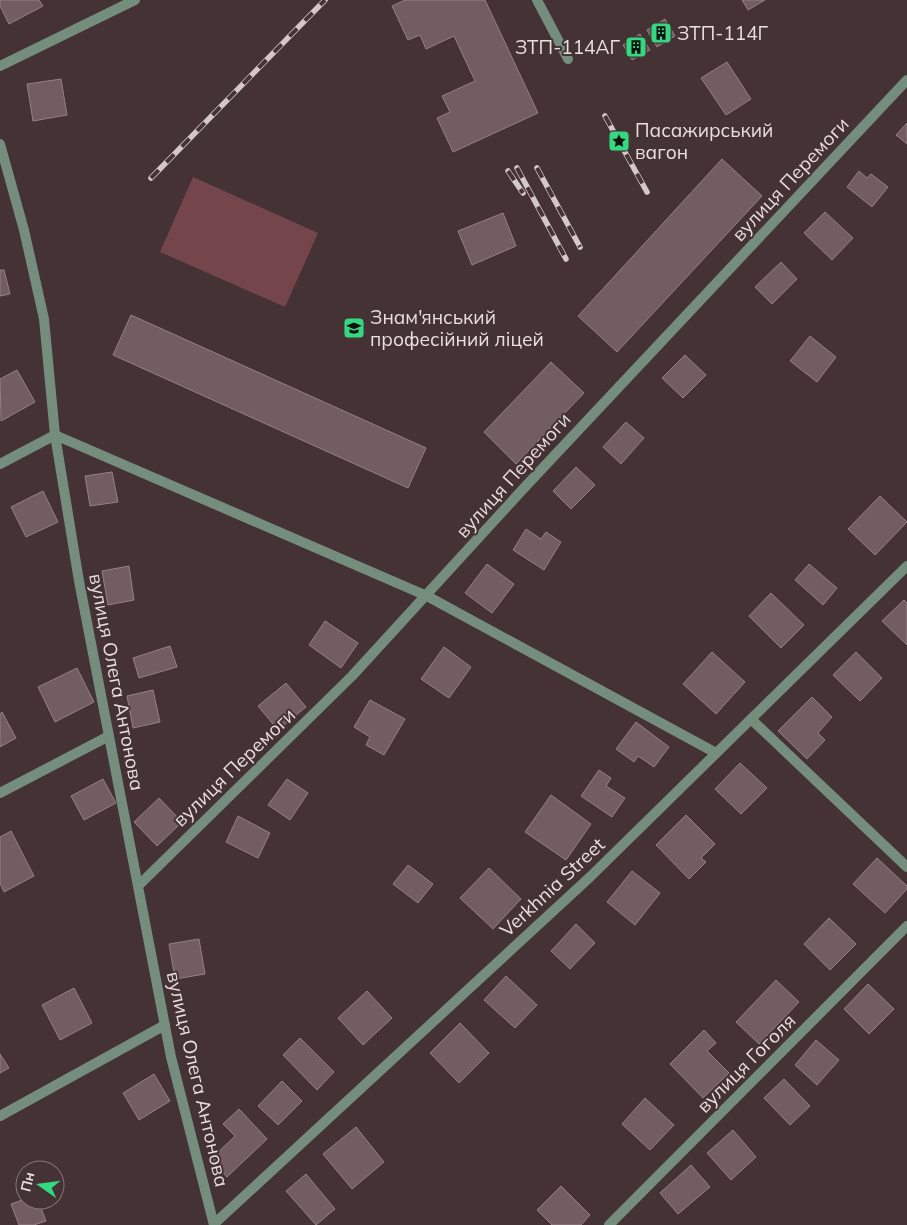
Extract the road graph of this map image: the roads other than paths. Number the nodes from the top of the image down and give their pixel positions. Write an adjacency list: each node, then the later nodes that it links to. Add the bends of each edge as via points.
1 (136, 0): 4 (street)
2 (537, 0): 3 (street)
3 (568, 59)
4 (0, 66)
5 (907, 80): 10 (street, вулиця Перемоги, via 524,488)
6 (0, 144): 7 (street, вулиця Олега Антонова, via 44,319)
7 (55, 435): 8 (street); 10 (street); 12 (street, вулиця Олега Антонова)
8 (0, 464)
9 (907, 566): 11 (street, Verkhnia Street)
10 (427, 596): 13 (street); 16 (street, вулиця Перемоги, via 352,676)
11 (752, 720): 13 (street, Verkhnia Street); 15 (street)
12 (109, 736): 14 (street); 16 (street, вулиця Олега Антонова)
13 (716, 753): 20 (street, Verkhnia Street, via 590,877)
14 (0, 793)
15 (907, 867)
16 (138, 886): 18 (street, вулиця Олега Антонова)
17 (907, 926): 21 (street, вулиця Гоголя)
18 (165, 1025): 19 (street); 20 (street, вулиця Олега Антонова)
19 (0, 1116)
20 (214, 1224)
21 (609, 1225)

